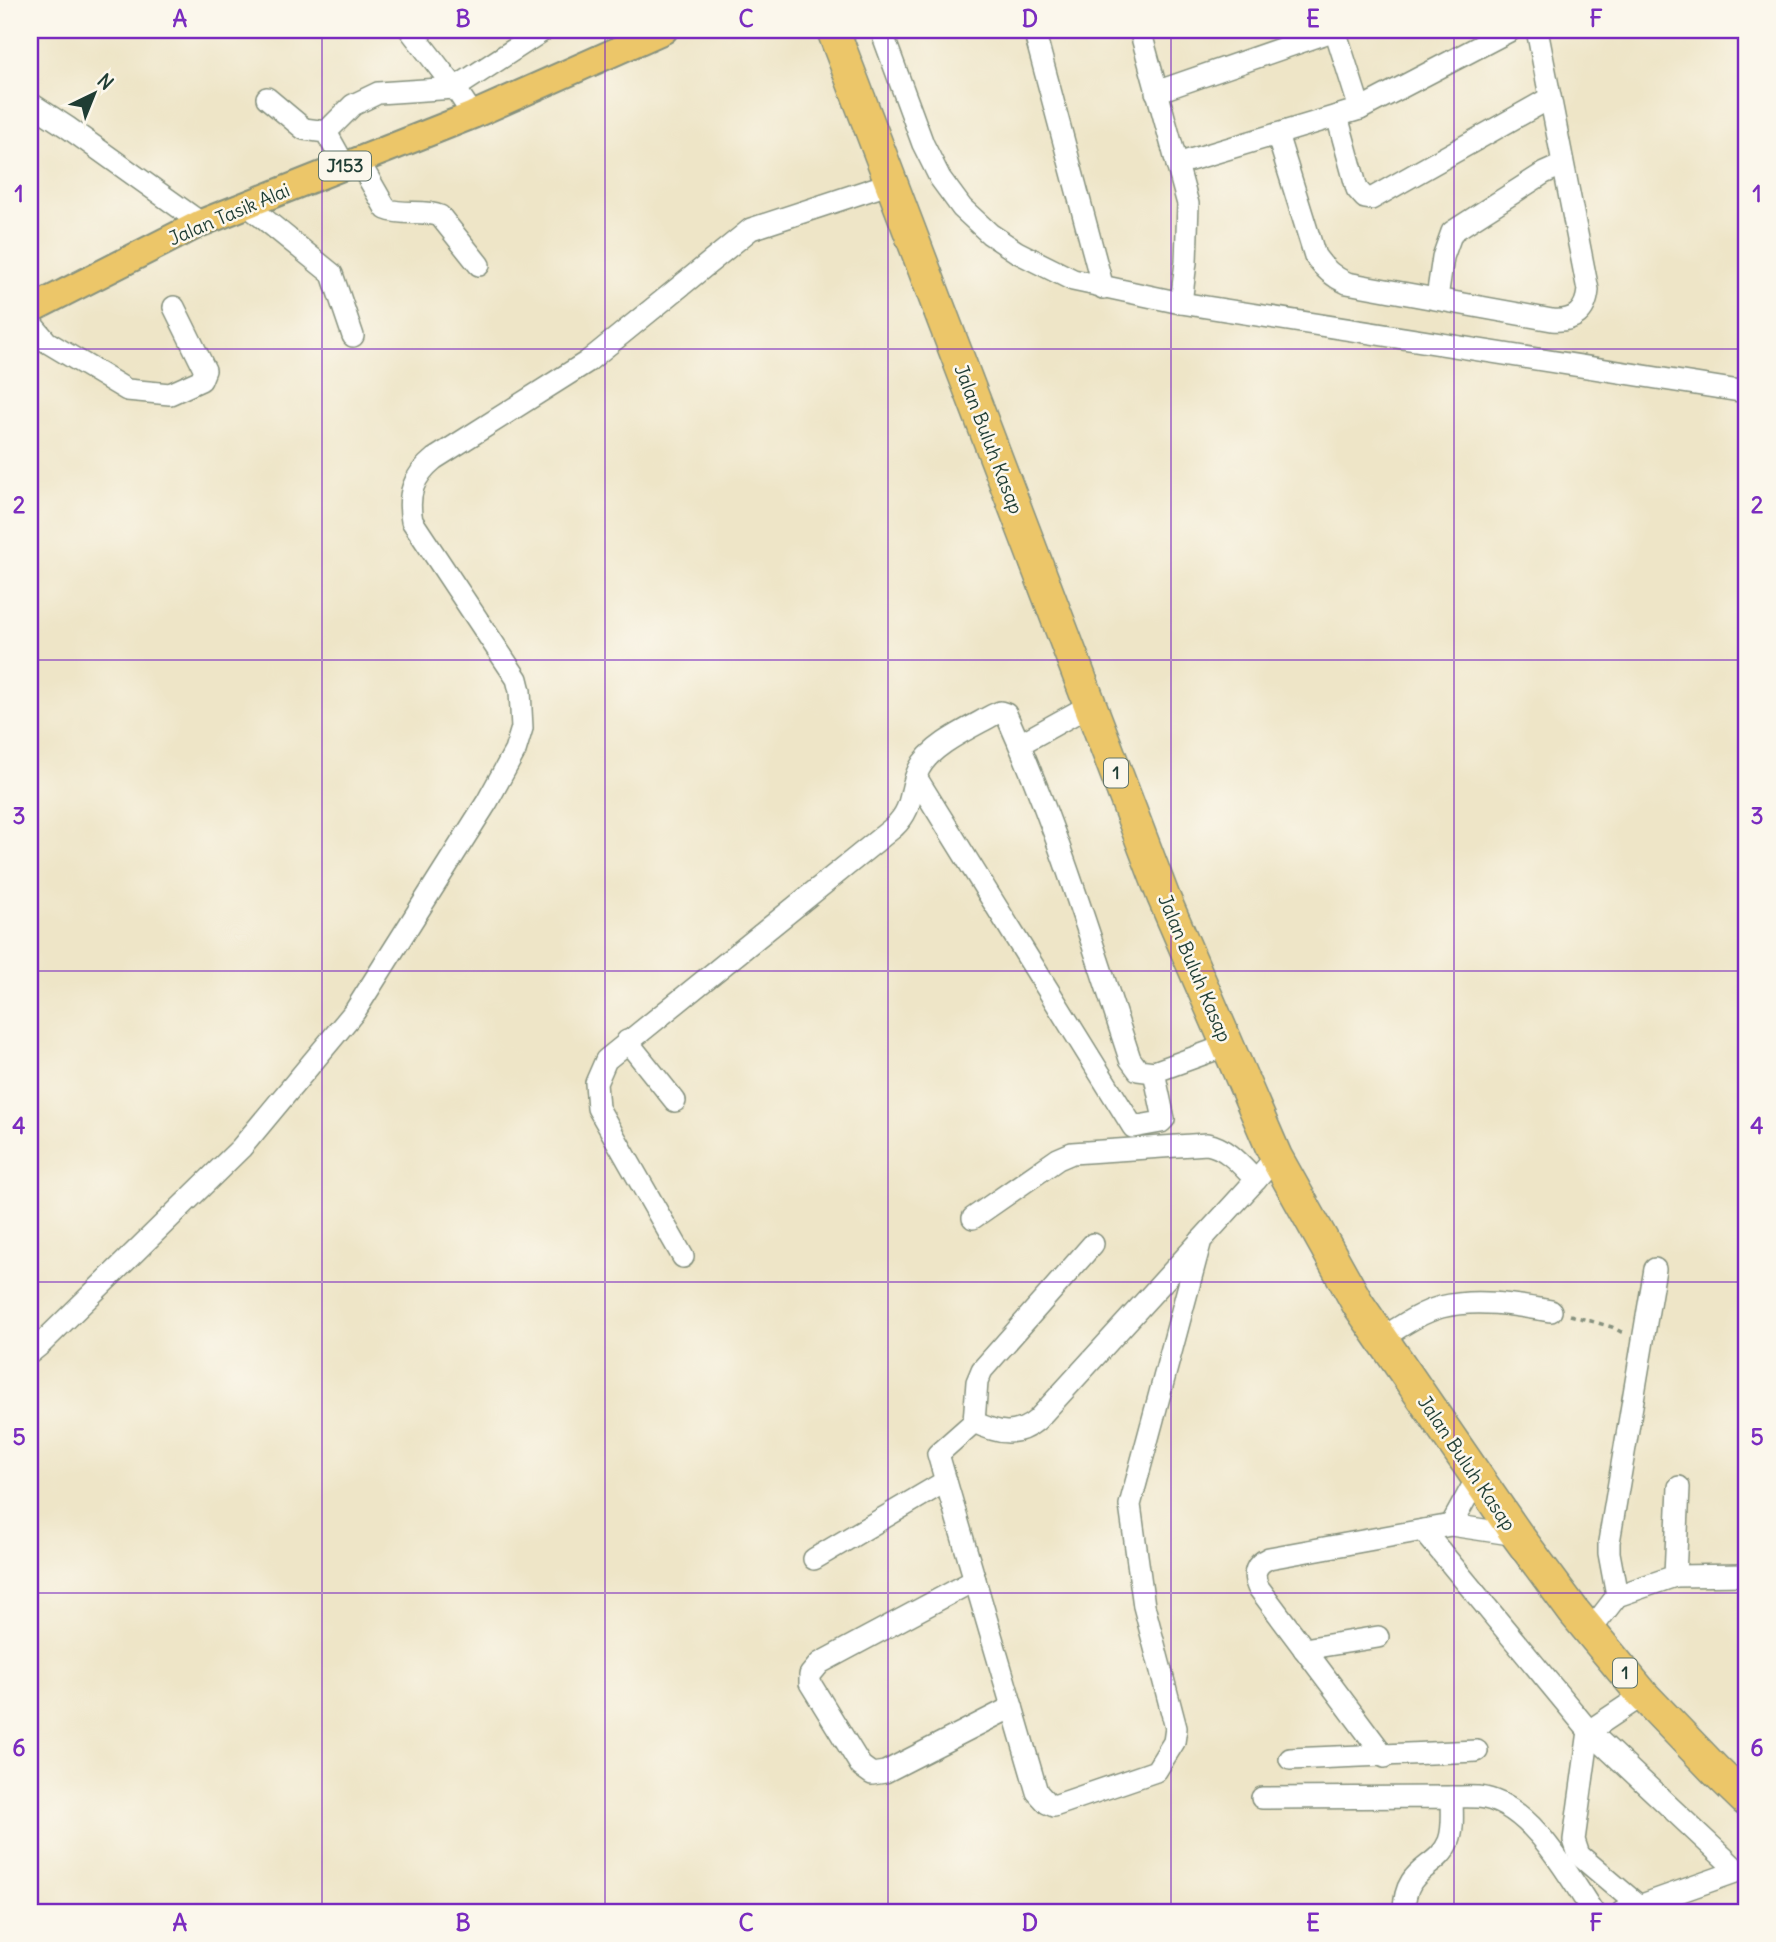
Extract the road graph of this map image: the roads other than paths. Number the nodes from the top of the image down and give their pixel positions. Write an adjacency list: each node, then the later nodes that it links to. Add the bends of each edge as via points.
1 (410, 30): 11 (street)
2 (664, 30): 17 (main road, Jalan Tasik Alai / J153)
3 (833, 30): 24 (highway, Jalan Buluh Kasap / 1)
4 (886, 30): 28 (street, via 923,144 962,208 1017,252 1073,280)
5 (1034, 30): 28 (street)
6 (1140, 30): 12 (street)
7 (1335, 30): 12 (street); 16 (street)
8 (1511, 30): 16 (street)
9 (1536, 30): 13 (street)
10 (536, 33): 11 (street)
11 (454, 88): 17 (street); 19 (street, via 378,93 353,105)
12 (1156, 92): 22 (street)
13 (1550, 97): 18 (street, via 1371,198 1357,190); 23 (street)
14 (267, 98): 19 (street, via 304,130)
15 (30, 103): 26 (street)
16 (1360, 109): 18 (street)
17 (473, 115): 21 (main road, Jalan Tasik Alai / J153)
18 (1338, 116): 20 (street)
19 (326, 132): 21 (street)
20 (1277, 134): 22 (street); 29 (street, via 1309,239 1322,266 1347,283)
21 (352, 163): 25 (main road, Jalan Tasik Alai / J153); 27 (street, via 386,209 440,216)
22 (1177, 164): 30 (street, via 1189,209)
23 (1562, 165): 29 (street, via 1452,232); 29 (street, via 1588,290 1584,309 1564,321)
24 (891, 183): 36 (highway, Jalan Buluh Kasap / 1); 51 (street, via 751,229 587,362 423,468 410,493 412,521 517,680 522,728 518,746 355,1011 241,1148)
25 (247, 205): 26 (main road, Jalan Tasik Alai / J153); 34 (street, via 332,274)
26 (201, 223): 32 (main road, Jalan Tasik Alai / J153)
27 (479, 265)
28 (1103, 288): 30 (street)
29 (1437, 298)
30 (1181, 303): 35 (street)
31 (174, 307): 33 (street, via 205,370 201,380 170,394 127,390 47,342)
32 (30, 310)
33 (30, 323)
34 (353, 336)
35 (1746, 392)
36 (1090, 705): 37 (street); 40 (highway, Jalan Buluh Kasap / 1, via 1163,896)
37 (1020, 744): 38 (street, via 1006,714 1000,712 932,752); 41 (street, via 1130,1059 1138,1070)
38 (916, 777): 39 (street, via 912,800 900,821); 41 (street, via 1132,1127 1164,1119)
39 (627, 1041): 42 (street); 47 (street, via 600,1071 598,1108)
40 (1228, 1045): 41 (street); 43 (highway, Jalan Buluh Kasap / 1)
41 (1154, 1072)
42 (675, 1101)
43 (1266, 1168): 44 (street, via 1207,1144 1072,1153); 45 (street); 50 (highway, Jalan Buluh Kasap / 1)
44 (973, 1218)
45 (1201, 1240): 52 (street, via 1030,1427 1001,1433); 68 (street, via 1129,1505 1144,1606 1176,1728 1174,1742 1152,1773 1054,1806 1037,1792)
46 (1093, 1244): 52 (street, via 982,1370)
47 (683, 1257)
48 (1655, 1269): 63 (street, via 1609,1542)
49 (1551, 1311): 50 (street, via 1480,1303 1441,1307)
50 (1381, 1338): 53 (highway, Jalan Buluh Kasap / 1)
51 (30, 1353)
52 (974, 1422): 54 (street, via 938,1454)
53 (1477, 1478): 56 (street); 58 (highway, Jalan Buluh Kasap / 1)
54 (946, 1481): 59 (street); 62 (street)
55 (1679, 1487): 61 (street)
56 (1451, 1525): 57 (street); 58 (street)
57 (1423, 1530): 66 (street, via 1261,1562 1255,1569 1258,1587); 69 (street)
58 (1517, 1535): 64 (highway, Jalan Buluh Kasap / 1)
59 (814, 1559)
60 (1746, 1575): 61 (street)
61 (1675, 1576): 63 (street)
62 (975, 1580): 68 (street); 68 (street, via 820,1663 810,1675 810,1683 861,1766 879,1774)
63 (1617, 1596): 64 (street)
64 (1590, 1632): 67 (highway, Jalan Buluh Kasap / 1)
65 (1378, 1637): 66 (street)
66 (1304, 1649): 71 (street)
67 (1643, 1695): 69 (street); 75 (highway, Jalan Buluh Kasap / 1)
68 (1012, 1707)
69 (1589, 1731): 76 (street, via 1574,1844); 76 (street, via 1738,1871)
70 (1477, 1751): 71 (street)
71 (1384, 1757): 72 (street)
72 (1290, 1759)
73 (1452, 1797): 74 (street); 77 (street, via 1449,1841 1413,1880); 78 (street, via 1483,1797 1515,1812 1555,1855)
74 (1262, 1798)
75 (1746, 1800)
76 (1629, 1910)
77 (1404, 1912)
78 (1593, 1912)

